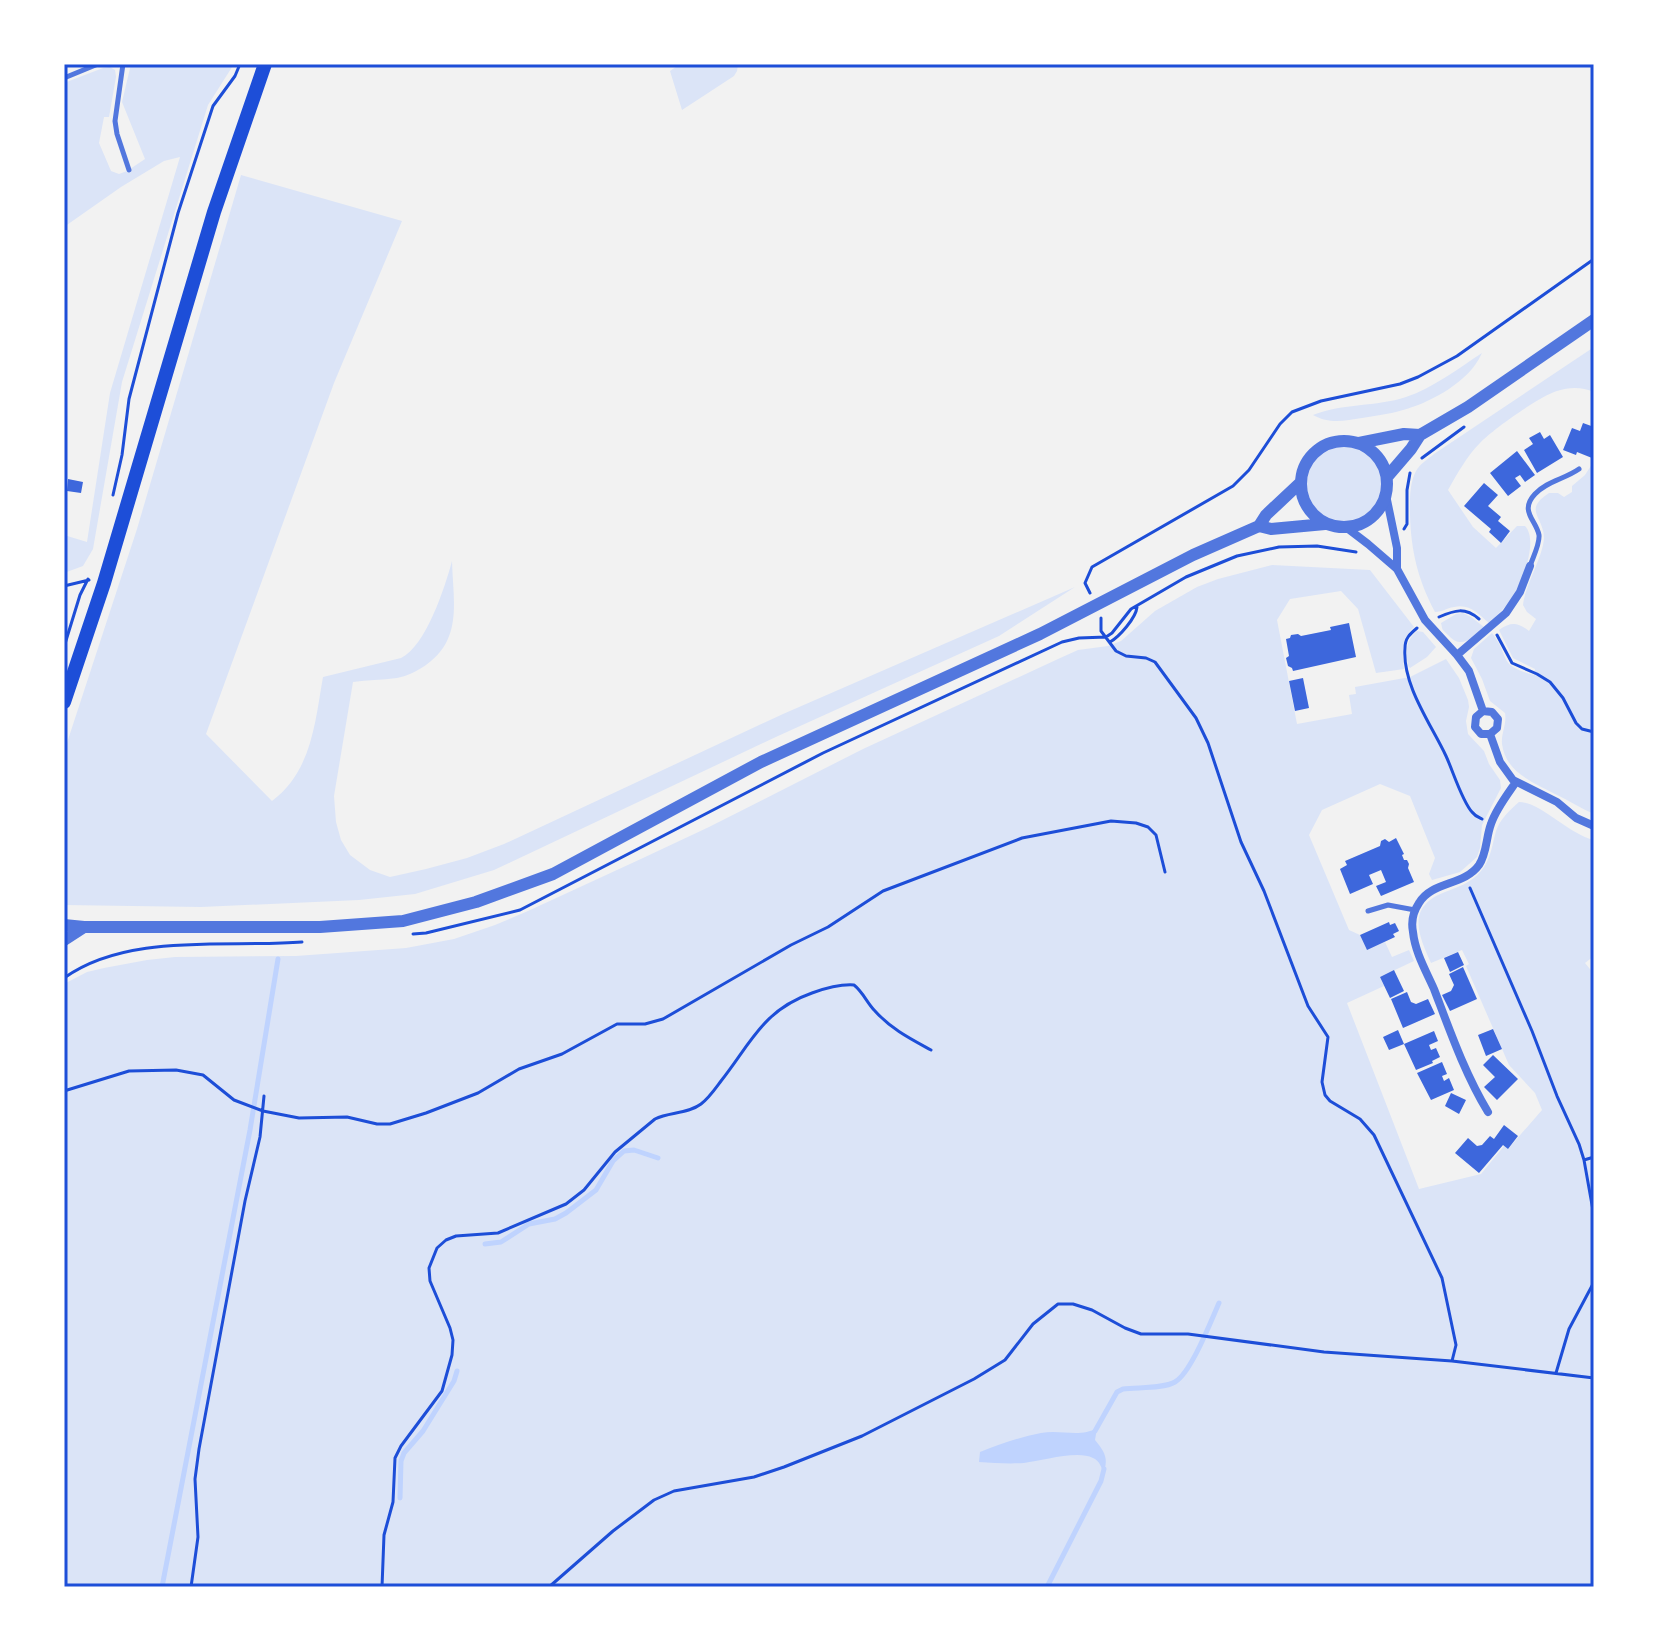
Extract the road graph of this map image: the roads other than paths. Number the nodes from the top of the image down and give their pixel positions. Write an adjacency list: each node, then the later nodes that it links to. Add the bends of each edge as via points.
1 (98, 64): 4 (lane)
2 (123, 64): 5 (lane, via 115,121)
3 (265, 64): 19 (main road, via 214,212)
4 (64, 78)
5 (129, 170)
6 (1594, 320): 7 (street)
7 (1420, 435): 8 (street); 10 (street)
8 (1359, 443): 10 (street, via 1382,462); 11 (street, via 1326,443 1312,453)
9 (1579, 469): 16 (lane, via 1532,498 1529,515 1539,538)
10 (1387, 477): 12 (street)
11 (1300, 483): 13 (street, via 1309,511); 14 (street)
12 (1386, 495): 15 (street, via 1364,523); 17 (street)
13 (1325, 524): 14 (street); 15 (street)
14 (1259, 526): 27 (street, via 761,762 553,874 476,902 403,921 320,927)
15 (1347, 528): 17 (street)
16 (1530, 566): 18 (street, via 1506,613)
17 (1397, 569): 18 (street, via 1425,620)
18 (1457, 655): 20 (street)
19 (64, 702)
20 (1483, 711): 21 (street, via 1498,719); 21 (street, via 1474,724 1479,732)
21 (1490, 734): 22 (street, via 1502,767)
22 (1516, 782): 23 (street); 24 (street, via 1491,823 1475,870 1426,894)
23 (1594, 826)
24 (1415, 910): 25 (lane, via 1388,905); 29 (street, via 1416,945)
25 (1368, 911)
26 (64, 925): 27 (street)
27 (84, 927): 28 (street)
28 (64, 940)
29 (1488, 1112)

